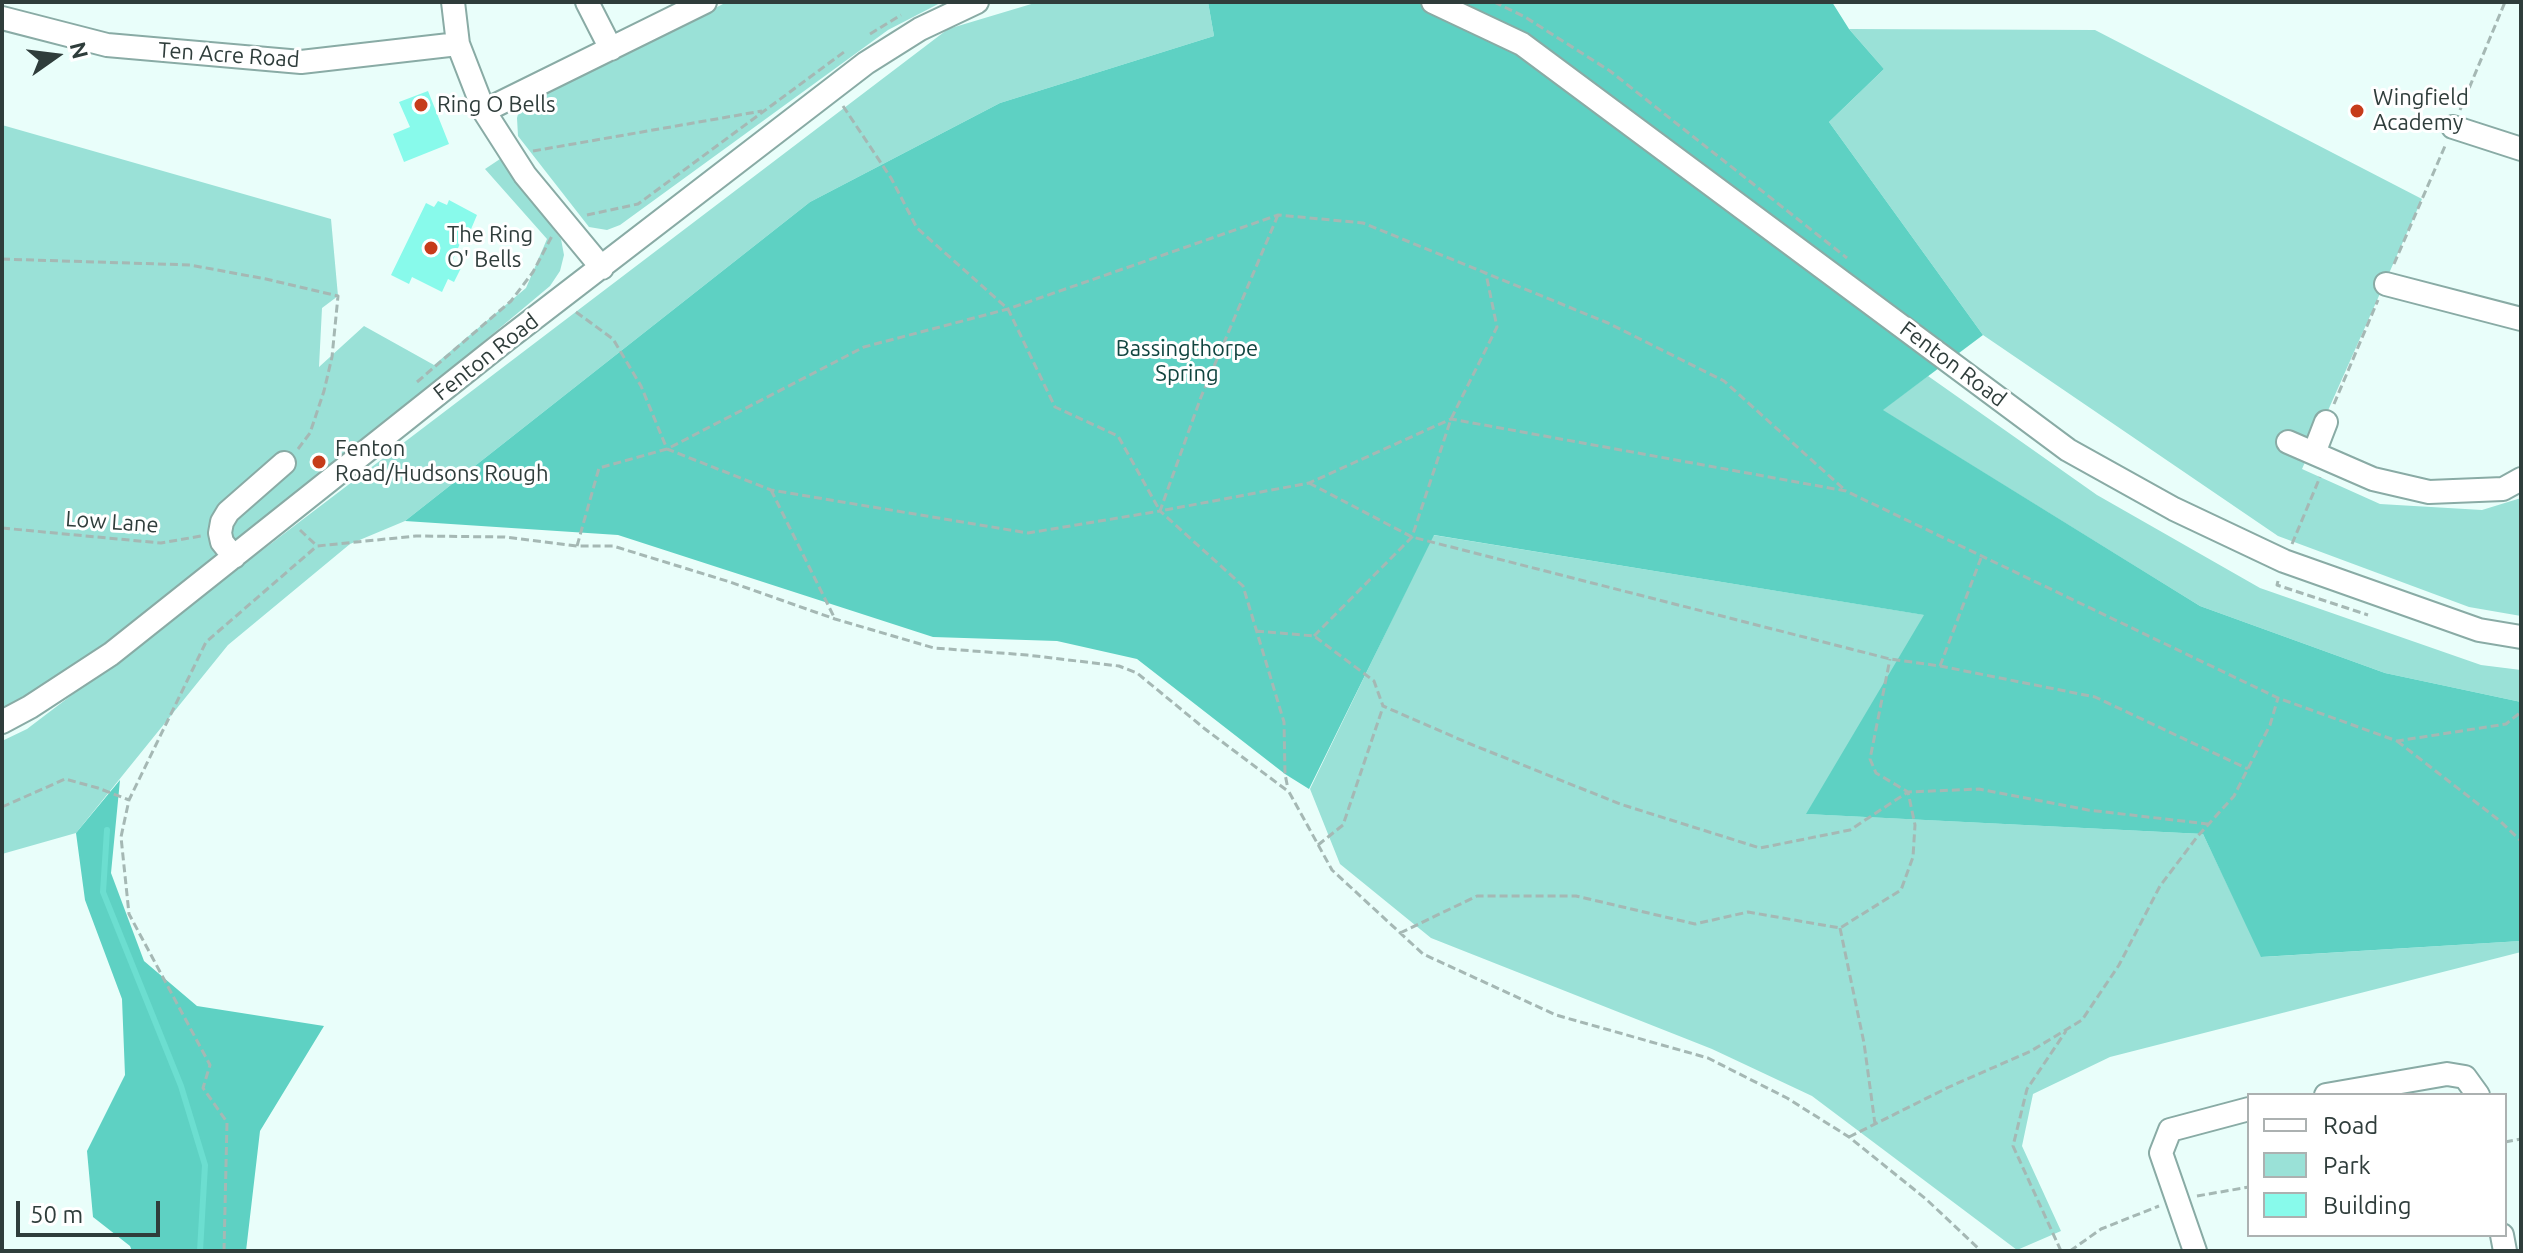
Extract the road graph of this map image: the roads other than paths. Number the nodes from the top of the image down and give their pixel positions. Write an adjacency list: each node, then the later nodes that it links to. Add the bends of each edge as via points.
1 (453, 2): 7 (street)
2 (587, 2): 8 (street)
3 (705, 2): 8 (street)
4 (977, 2): 12 (street, Fenton Road, via 866,63)
5 (1433, 2): 21 (street, Fenton Road, via 1522,44 2068,450 2174,509 2284,561 2479,630)
6 (2, 18): 7 (street, Ten Acre Road, via 107,45 301,62)
7 (458, 44): 9 (street)
8 (611, 49): 9 (street)
9 (484, 111): 12 (street, via 525,175)
10 (2453, 127): 11 (street)
11 (2521, 149)
12 (602, 268): 20 (street, Fenton Road)
13 (2386, 284): 14 (street)
14 (2521, 319)
15 (2326, 422): 17 (street)
16 (2288, 442): 17 (street)
17 (2320, 456): 19 (street, via 2373,479 2429,492 2503,489)
18 (284, 463): 20 (street, via 222,522 222,542)
19 (2521, 479)
20 (234, 557): 22 (street, Fenton Road, via 111,654)
21 (2521, 637)
22 (2, 722)
23 (2338, 1093): 24 (street, via 2447,1074 2465,1077)
24 (2477, 1093)
25 (2247, 1110): 26 (street, via 2170,1130 2161,1153)
26 (2195, 1251)

